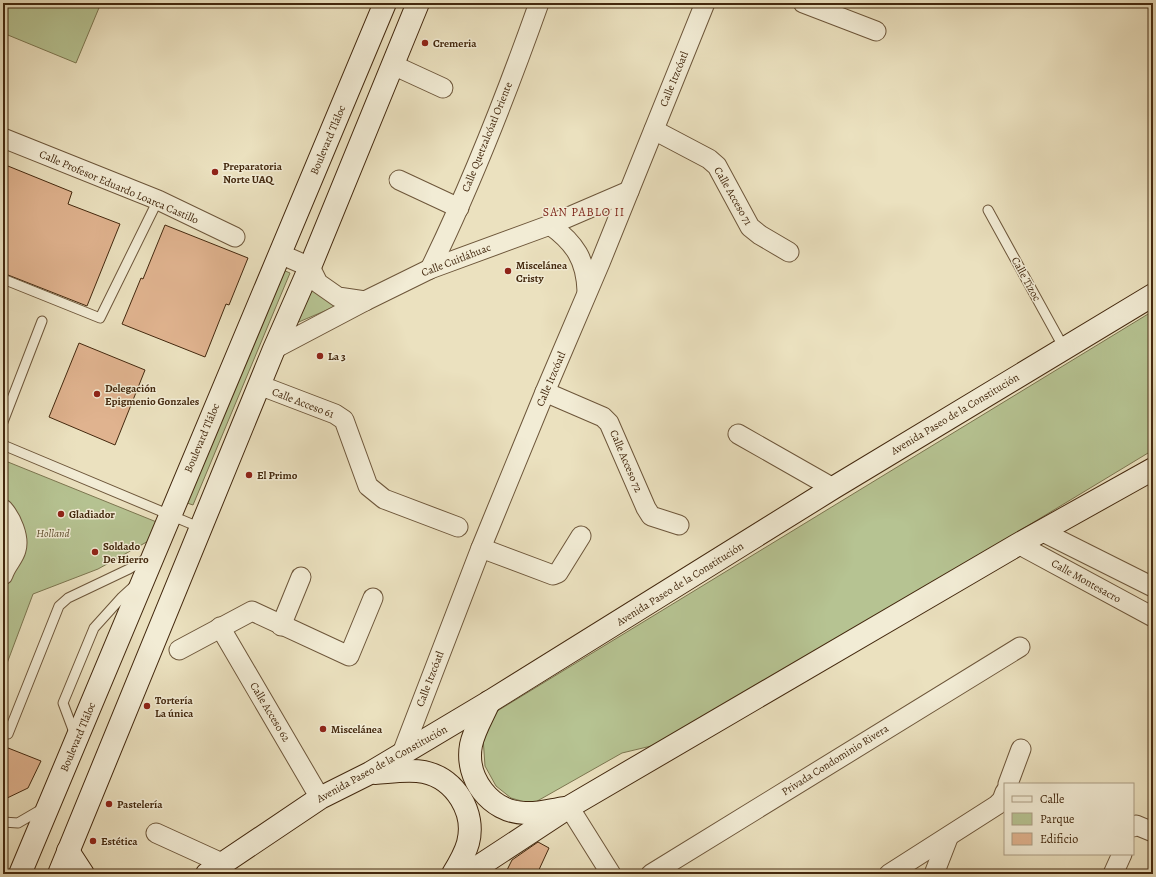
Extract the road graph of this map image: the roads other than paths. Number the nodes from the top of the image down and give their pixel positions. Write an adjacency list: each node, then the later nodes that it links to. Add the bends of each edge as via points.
1 (385, 3): 19 (street, Boulevard Tláloc)
2 (418, 3): 7 (street)
3 (539, 3): 14 (street, Calle Quetzalcóatl Oriente)
4 (705, 3): 9 (street, Calle Itzcóatl)
5 (803, 3): 6 (street)
6 (876, 31)
7 (393, 65): 8 (street); 20 (street)
8 (443, 88)
9 (654, 130): 12 (street, Calle Itzcóatl); 18 (street, Calle Acceso 71, via 709,159 717,166 750,227)
10 (3, 138): 13 (street, Calle Profesor Eduardo Loarca Castillo)
11 (399, 180): 14 (street)
12 (629, 191): 16 (street, Calle Cuitláhuac); 23 (street, Calle Itzcóatl)
13 (158, 200): 17 (street, Calle Profesor Eduardo Loarca Castillo); 22 (lane, via 100,318)
14 (459, 208): 21 (street, Calle Quetzalcóatl Oriente)
15 (988, 210): 27 (lane, Calle Tízoc)
16 (550, 225): 21 (street, Calle Cuitláhuac); 23 (street, via 571,243 581,258)
17 (235, 237)
18 (789, 252)
19 (280, 254): 20 (street); 37 (street, Boulevard Tláloc)
20 (310, 267): 25 (street, via 318,283 338,297); 28 (street)
21 (430, 269): 25 (street, Calle Cuitláhuac)
22 (3, 279)
23 (588, 293): 30 (street, Calle Itzcóatl)
24 (1153, 295): 27 (street, Avenida Paseo de la Constitución)
25 (365, 300): 28 (street, Calle Cuitláhuac)
26 (42, 321): 31 (lane)
27 (1064, 348): 35 (street, Avenida Paseo de la Constitución)
28 (274, 349): 29 (street)
29 (259, 385): 39 (street, Calle Acceso 61, via 344,420 368,486 376,494); 40 (street)
30 (545, 392): 38 (street, Calle Acceso 72, via 603,417 614,432 651,516); 44 (street, Calle Itzcóatl)
31 (3, 422)
32 (738, 434): 35 (street)
33 (3, 445): 37 (lane)
34 (1153, 469): 41 (street)
35 (833, 488): 55 (street, Avenida Paseo de la Constitución)
36 (3, 509): 46 (street, via 16,534 16,550)
37 (170, 515): 40 (lane); 45 (street, Boulevard Tláloc)
38 (679, 526)
39 (458, 527)
40 (201, 528): 70 (street)
41 (1043, 532): 43 (street); 48 (street)
42 (581, 536): 44 (street, via 554,576)
43 (1018, 544): 50 (street, Calle Montesacro); 64 (street)
44 (481, 548): 58 (street, Calle Itzcóatl)
45 (153, 554): 56 (lane, via 129,569 68,598 59,606); 63 (street, Boulevard Tláloc)
46 (3, 574)
47 (301, 576): 51 (street)
48 (1153, 587)
49 (373, 598): 51 (street, via 349,656)
50 (1153, 618)
51 (281, 626): 52 (street, via 252,611)
52 (220, 627): 54 (street); 62 (street, Calle Acceso 62)
53 (1020, 646): 80 (street, Privada Condominio Rivera)
54 (179, 650)
55 (489, 702): 58 (street, Avenida Paseo de la Constitución); 64 (street, via 475,733 470,754 471,766 479,786 494,802 514,812)
56 (8, 734)
57 (1021, 749): 60 (street)
58 (400, 756): 59 (street, Avenida Paseo de la Constitución)
59 (370, 773): 62 (street, Avenida Paseo de la Constitución); 77 (street, via 425,772 437,776 456,791 467,811 470,832 465,853)
60 (1008, 783)
61 (1004, 795): 69 (street, via 997,805)
62 (320, 798): 73 (street, Avenida Paseo de la Constitución)
63 (49, 805): 65 (lane, via 18,823); 74 (street, Boulevard Tláloc)
64 (569, 807): 72 (street); 79 (street)
65 (3, 822)
66 (1134, 827): 67 (street, via 1140,826)
67 (1153, 832)
68 (156, 833): 73 (street)
69 (948, 838): 81 (street); 82 (street)
70 (68, 851): 75 (street); 76 (street)
71 (1122, 855): 83 (street)
72 (488, 866): 78 (street)
73 (215, 869)
74 (20, 874)
75 (59, 874)
76 (83, 874)
77 (453, 874)
78 (466, 874)
79 (610, 874)
80 (651, 874)
81 (889, 874)
82 (934, 874)
83 (1113, 874)

